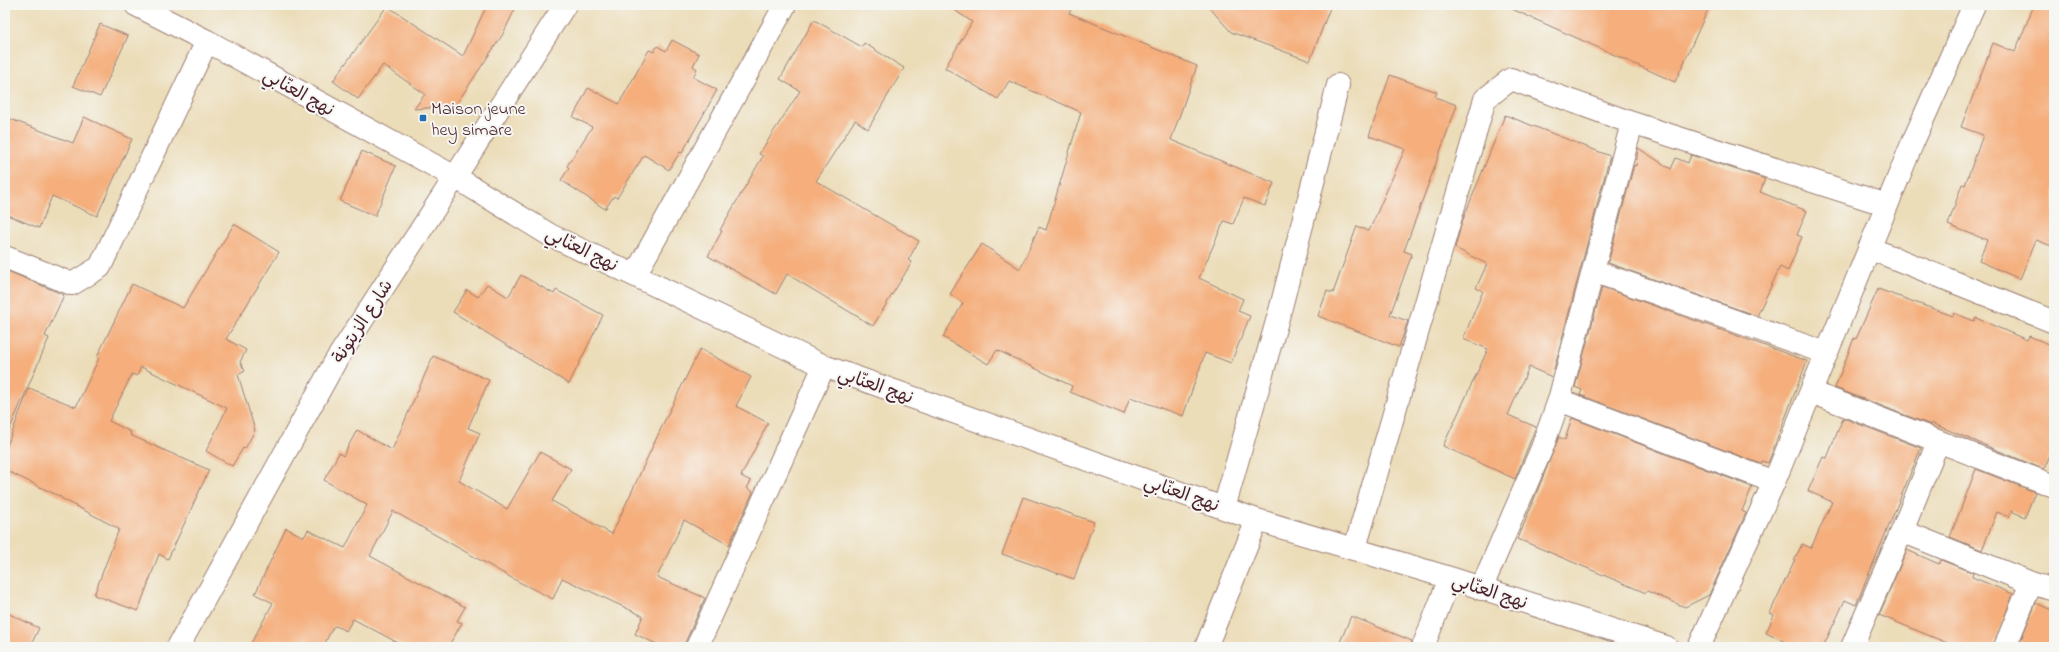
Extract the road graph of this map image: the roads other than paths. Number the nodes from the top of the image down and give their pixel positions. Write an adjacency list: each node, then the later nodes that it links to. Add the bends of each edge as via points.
1 (136, 5): 5 (street, نهج العنّابي)
2 (564, 5): 8 (street, شارع الزيتونة)
3 (785, 5): 13 (street)
4 (1974, 5): 9 (street)
5 (207, 41): 8 (street, نهج العنّابي); 11 (street, via 100,267 72,284)
6 (1338, 85): 22 (street, via 1281,307)
7 (1632, 123): 9 (street); 12 (street); 25 (street, via 1511,79 1485,99)
8 (455, 177): 13 (street, نهج العنّابي, via 550,235); 30 (street, شارع الزيتونة, via 335,362)
9 (1887, 205): 10 (street)
10 (1869, 248): 14 (street); 15 (street)
11 (5, 257)
12 (1593, 271): 15 (street); 18 (street)
13 (635, 275): 16 (street, نهج العنّابي)
14 (2054, 322)
15 (1826, 353): 17 (street)
16 (824, 366): 22 (street, نهج العنّابي); 31 (street)
17 (1811, 392): 19 (street); 20 (street)
18 (1559, 400): 20 (street); 28 (street, via 1542,448)
19 (1938, 442): 21 (street); 24 (street)
20 (1774, 482): 35 (street)
21 (2054, 486)
22 (1224, 508): 23 (street, نهج العنّابي)
23 (1257, 520): 25 (street, نهج العنّابي); 32 (street)
24 (1902, 531): 27 (street); 36 (street)
25 (1355, 548): 26 (street, نهج العنّابي)
26 (1450, 578): 28 (street, نهج العنّابي); 33 (street)
27 (2031, 583): 29 (street); 37 (street)
28 (1481, 589): 34 (street, نهج العنّابي)
29 (2054, 590)
30 (178, 647)
31 (696, 647)
32 (1206, 647)
33 (1422, 647)
34 (1666, 647)
35 (1699, 647)
36 (1852, 647)
37 (2005, 647)

